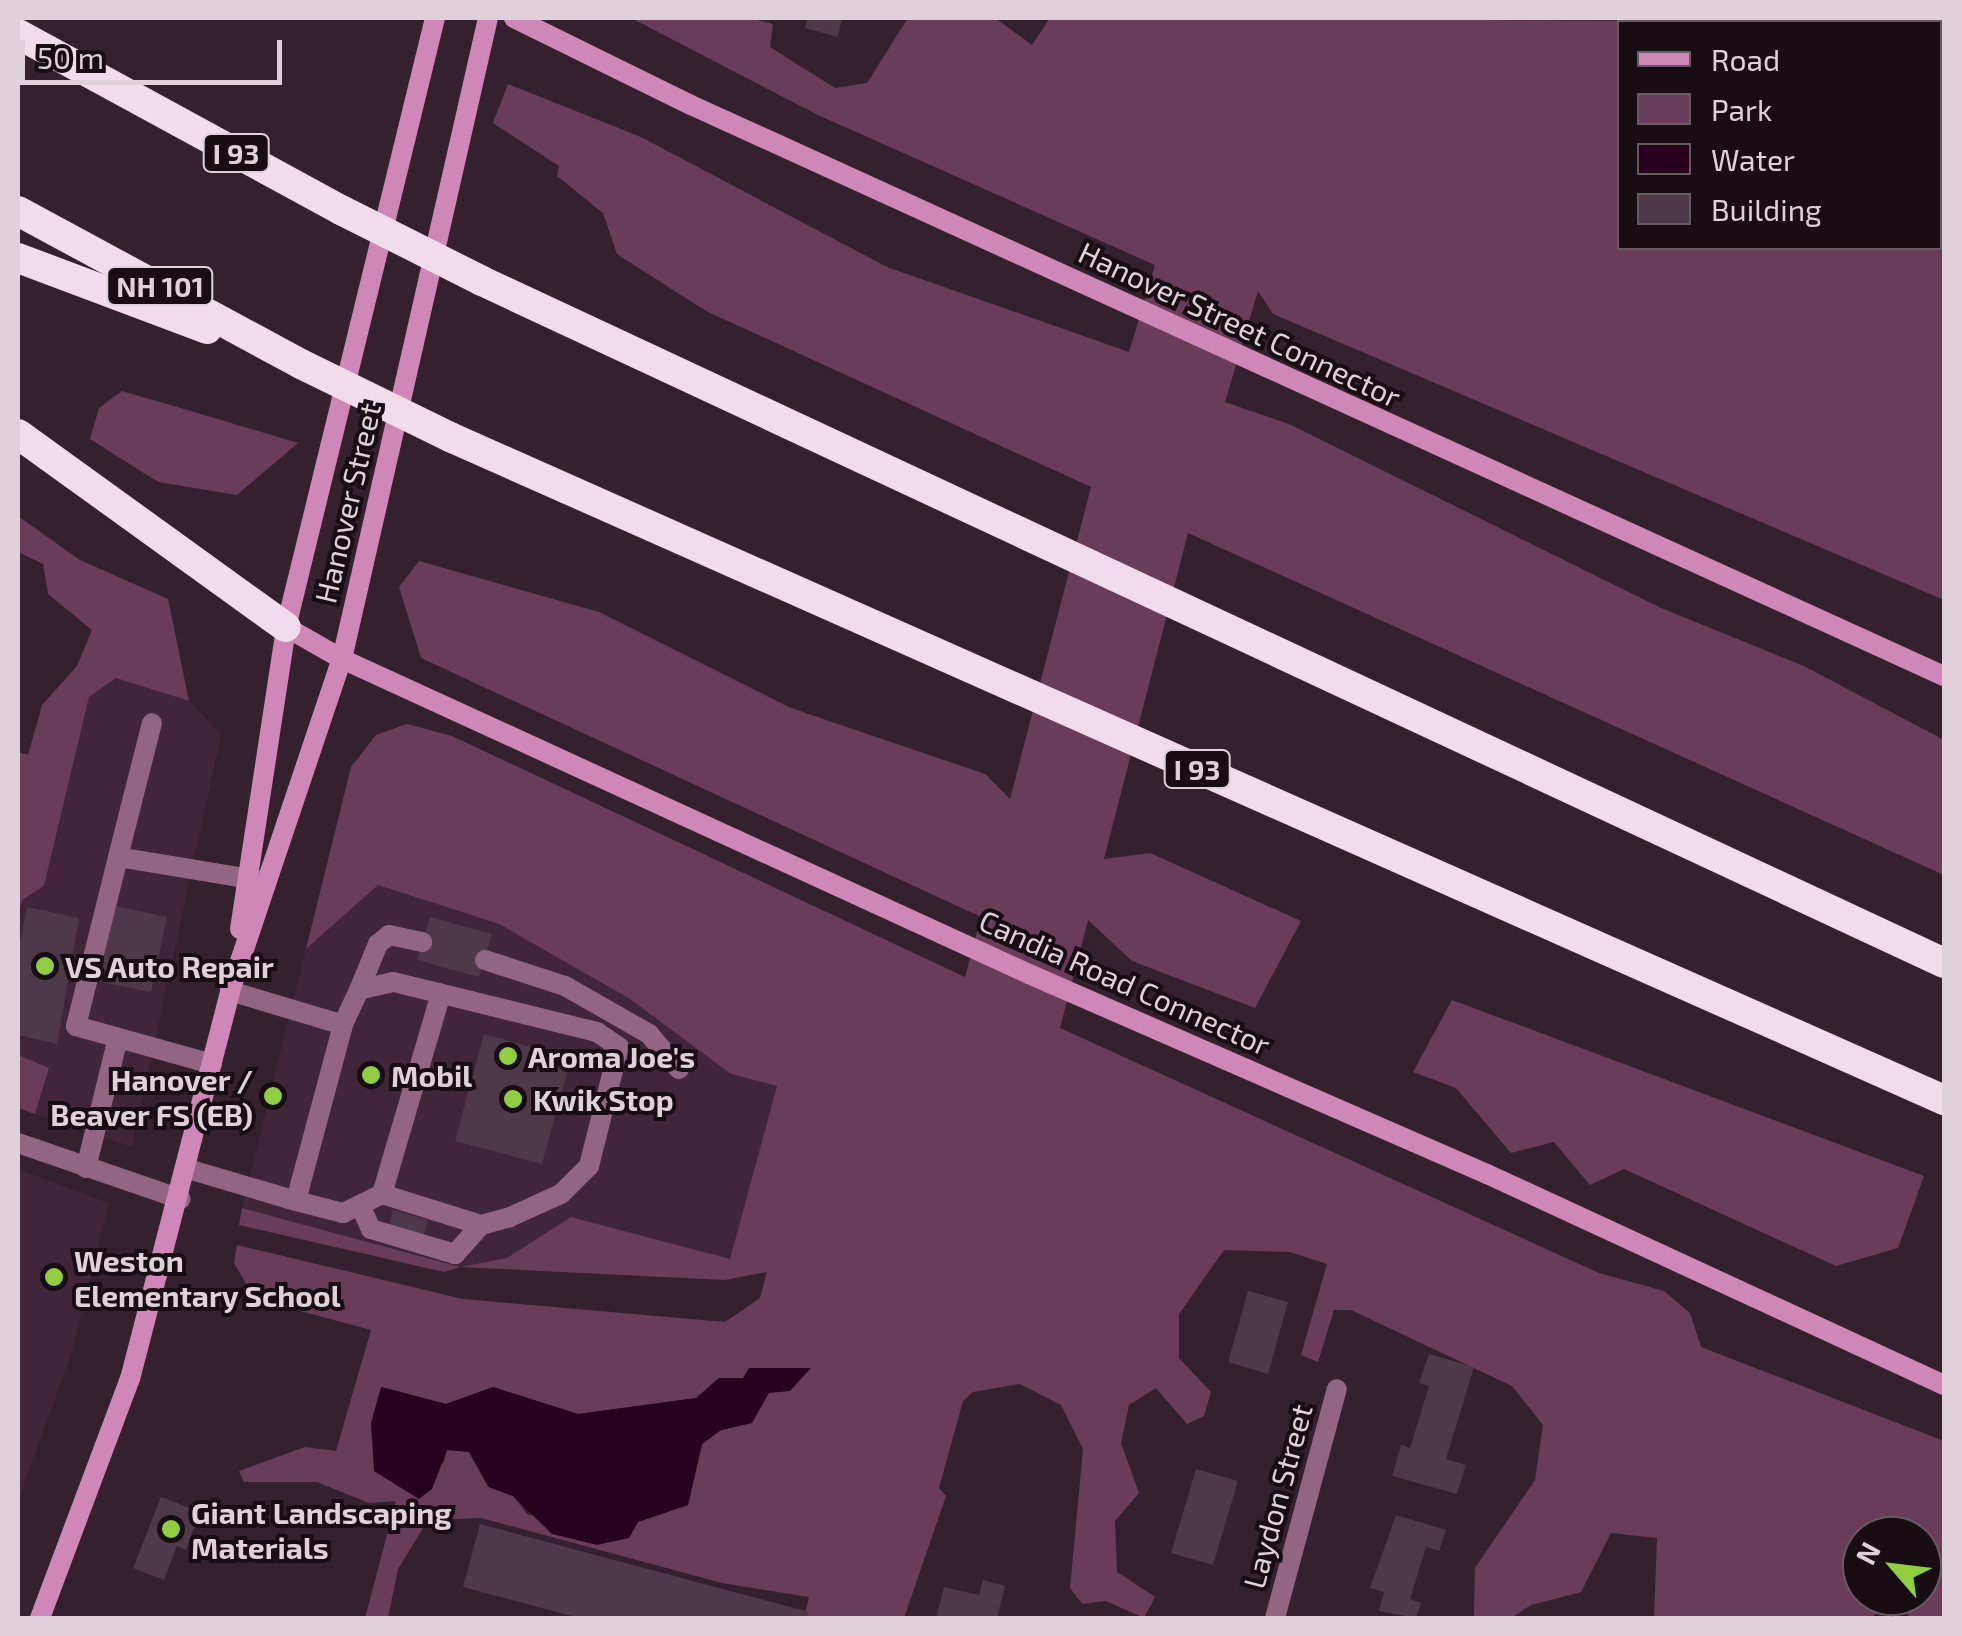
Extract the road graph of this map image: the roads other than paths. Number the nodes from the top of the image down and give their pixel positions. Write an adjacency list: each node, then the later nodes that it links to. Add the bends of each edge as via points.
1 (435, 18): 9 (main road, Hanover Street)
2 (488, 18): 10 (main road, Hanover Street)
3 (514, 18): 11 (main road, Hanover Street Connector, via 797,154)
4 (18, 34): 17 (highway, I 93, bridge, via 482,281)
5 (18, 211): 7 (highway, NH 101)
6 (18, 258): 7 (highway, I 93)
7 (301, 364): 25 (highway, I 93, bridge, via 450,437)
8 (18, 434): 9 (highway)
9 (286, 627): 10 (main road, Candia Road Connector); 14 (main road, Hanover Street)
10 (342, 659): 14 (main road, Hanover Street); 34 (main road, Candia Road Connector)
11 (1944, 676)
12 (152, 723): 13 (street)
13 (118, 857): 14 (street); 22 (street, via 76,1026)
14 (256, 880): 19 (main road, Hanover Street)
15 (422, 942): 18 (street, via 390,935 378,944)
16 (484, 960): 24 (street, via 565,986 649,1034)
17 (1944, 964)
18 (359, 990): 20 (street, via 393,982); 21 (street)
19 (230, 991): 21 (street); 23 (main road, Hanover Street)
20 (440, 994): 29 (street); 33 (street, via 597,1032 619,1046 589,1166 561,1194)
21 (343, 1025): 31 (street)
22 (118, 1038): 23 (street); 27 (street)
23 (212, 1064): 28 (main road, Hanover Street)
24 (679, 1069)
25 (1944, 1100)
26 (18, 1143): 27 (street)
27 (86, 1168): 30 (street)
28 (188, 1169): 30 (main road, Hanover Street); 31 (street)
29 (382, 1194): 32 (street); 33 (street)
30 (181, 1199): 36 (main road, Hanover Street, via 109,1447)
31 (296, 1201): 32 (street, via 343,1213)
32 (361, 1207): 33 (street, via 371,1229 456,1254)
33 (481, 1225)
34 (1944, 1385)
35 (1337, 1388): 37 (street, Laydon Street)
36 (40, 1618)
37 (1275, 1618)

